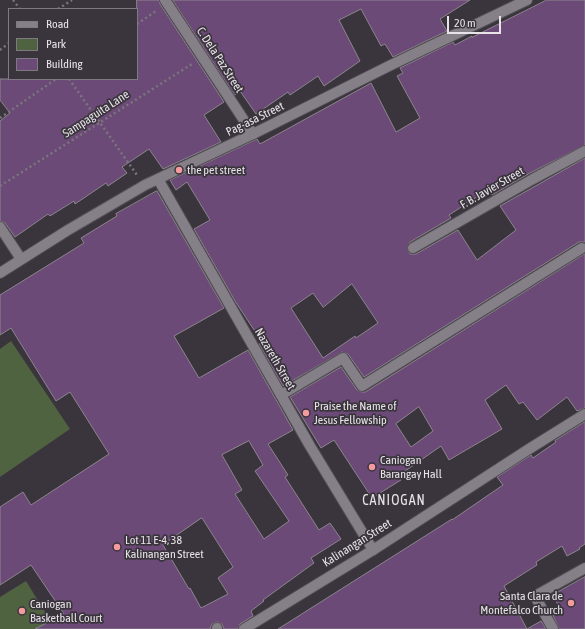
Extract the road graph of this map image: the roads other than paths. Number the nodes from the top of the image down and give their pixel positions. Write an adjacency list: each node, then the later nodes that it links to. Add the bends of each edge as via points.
1 (527, 0): 3 (street, Pag-asa Street)
2 (166, 2): 3 (street, C. Dela Paz Street)
3 (253, 134): 5 (street, Pag-asa Street)
4 (585, 151): 7 (street, F. B. Javier Street)
5 (158, 179): 9 (street, Pag-asa Street); 11 (street, Nazareth Street)
6 (0, 228): 9 (street)
7 (413, 248)
8 (582, 248): 11 (street, via 362,386 343,358)
9 (21, 259): 10 (street, Pag-asa Street)
10 (0, 273)
11 (281, 395): 13 (street, Nazareth Street)
12 (585, 414): 13 (street, Kalinangan Street)
13 (373, 550): 15 (street, Kalinangan Street)
14 (585, 568): 16 (street, via 535,596)
15 (244, 629)
16 (553, 629)

